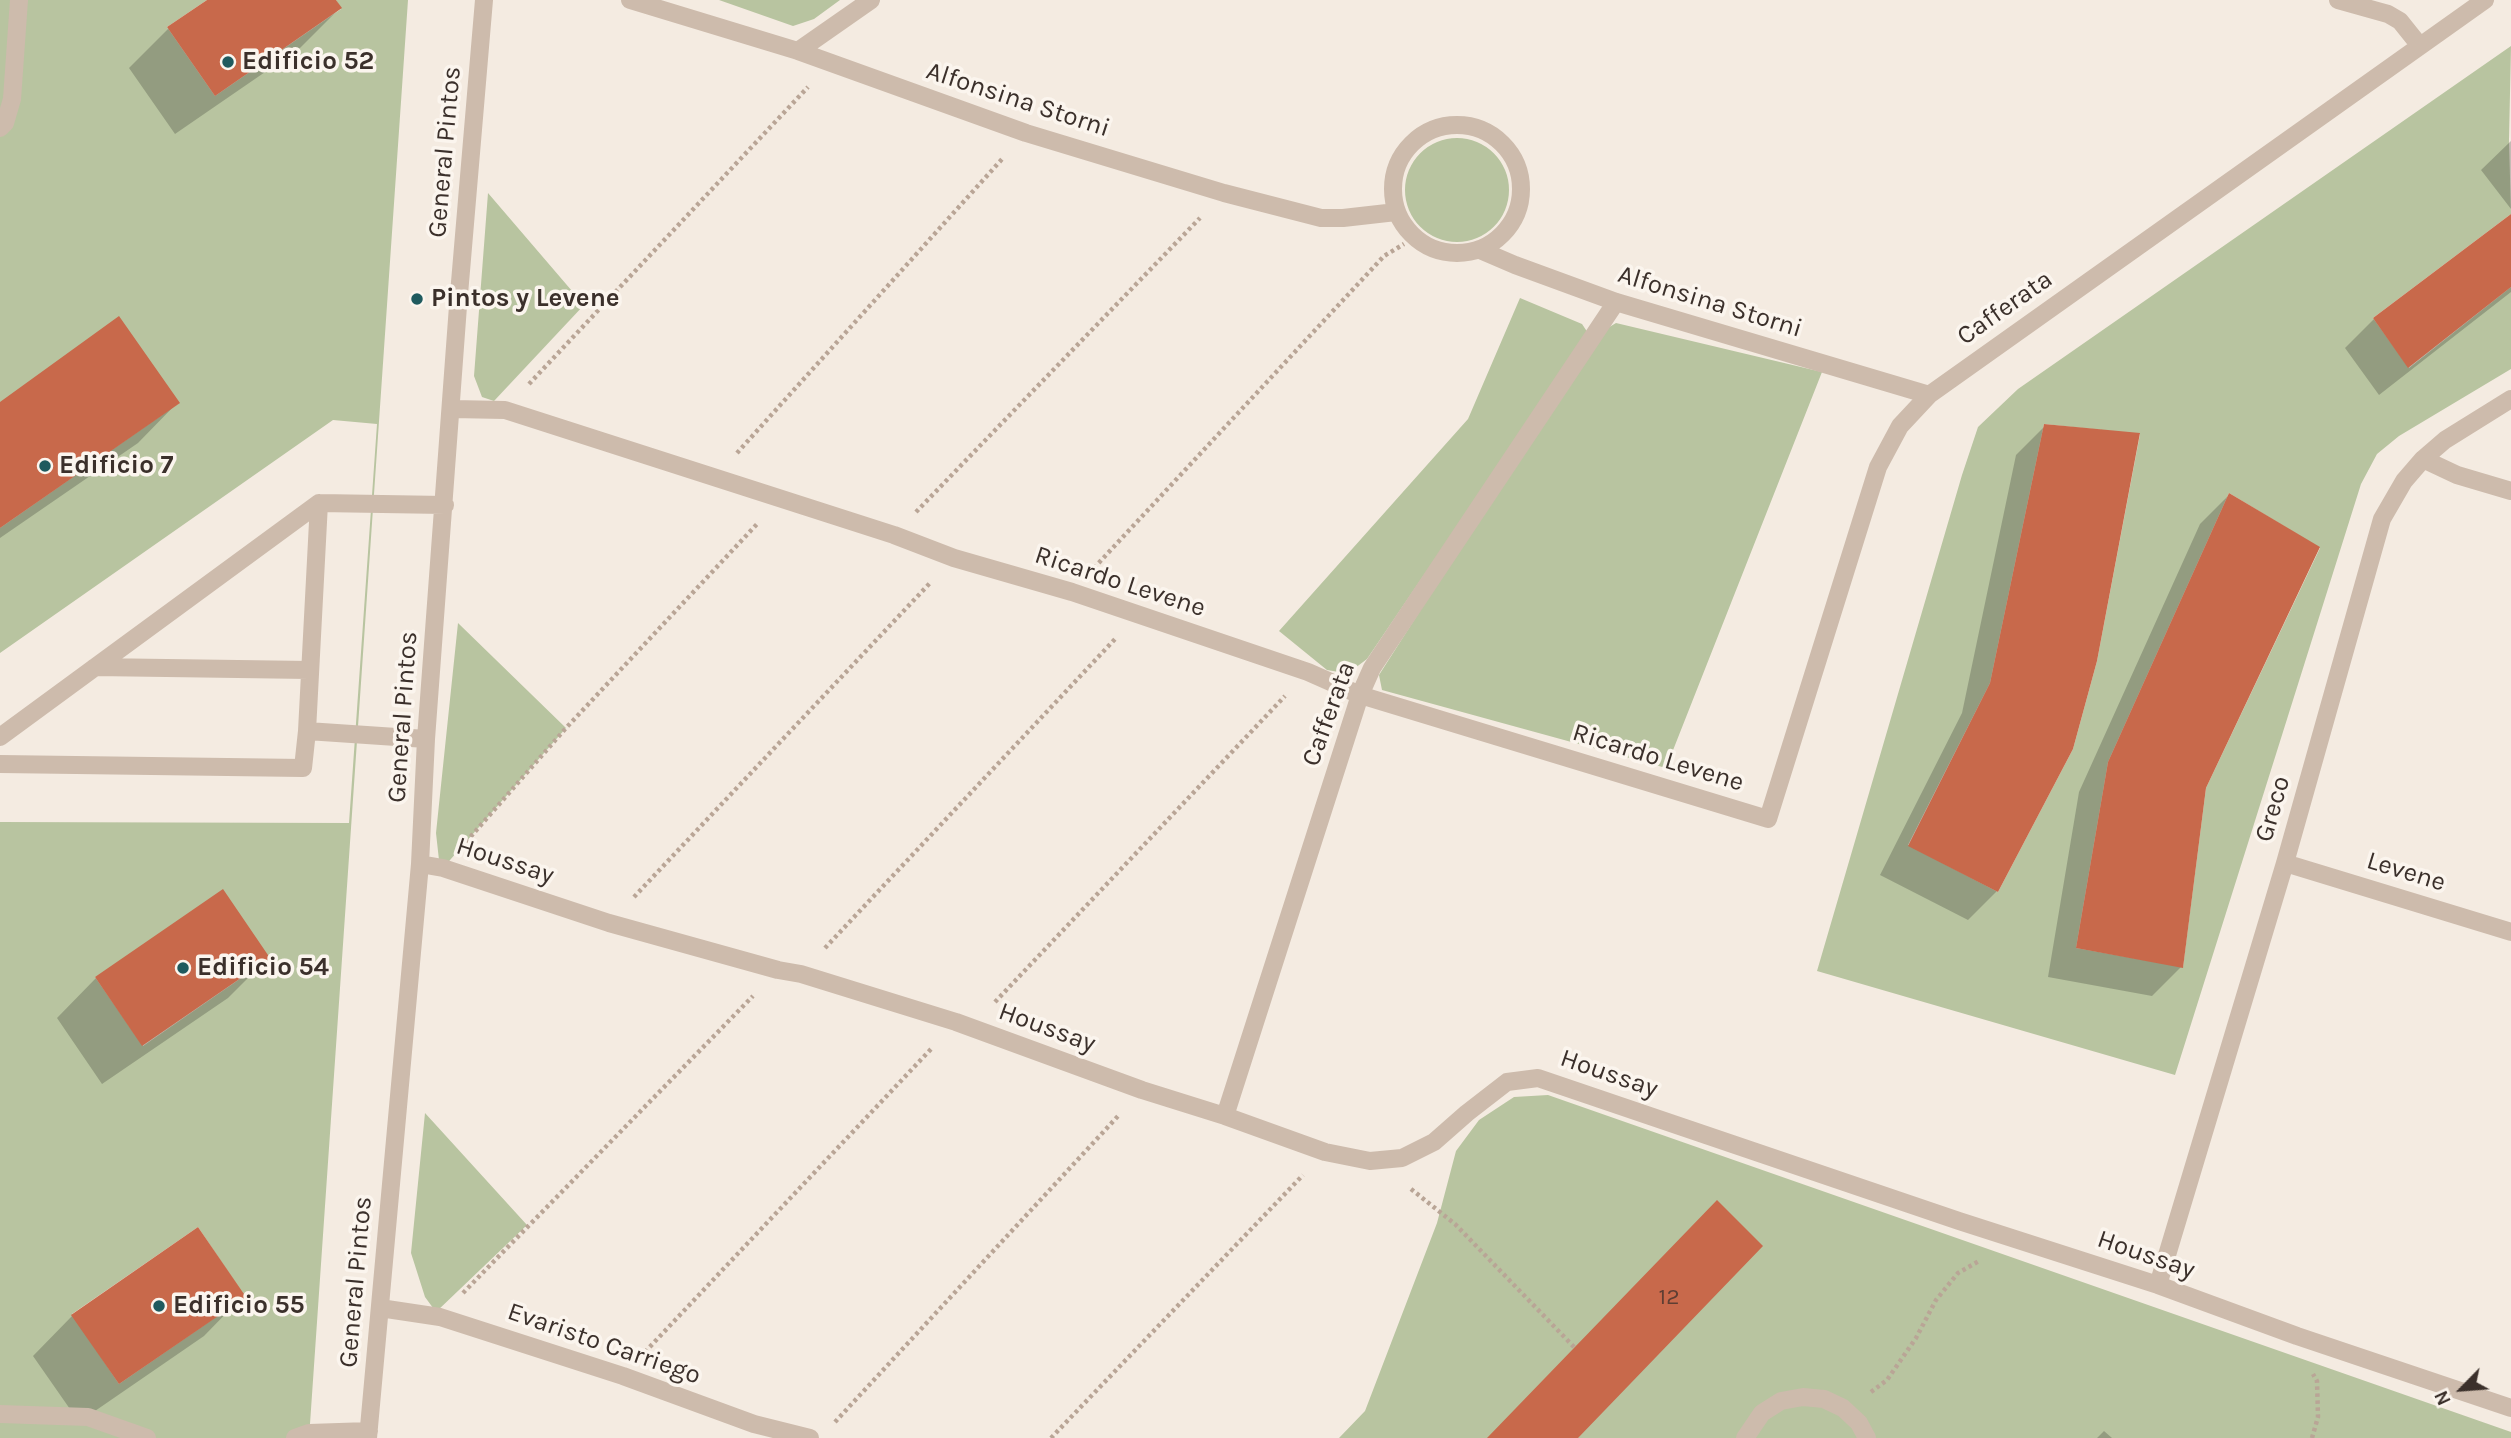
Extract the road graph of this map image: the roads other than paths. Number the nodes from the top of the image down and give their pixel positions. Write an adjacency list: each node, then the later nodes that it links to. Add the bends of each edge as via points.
1 (19, 0): 9 (street, via 12,99)
2 (484, 0): 15 (street, General Pintos)
3 (630, 0): 8 (street, Alfonsina Storni)
4 (871, 0): 8 (street)
5 (2338, 0): 7 (street, via 2388,14 2400,21)
6 (2485, 0): 7 (street, Cafferata)
7 (2420, 46): 13 (street, Cafferata)
8 (797, 51): 10 (street, Alfonsina Storni, via 1026,133 1224,193 1321,218)
9 (0, 128)
10 (1396, 212): 11 (street, Alfonsina Storni, via 1415,238 1440,252); 11 (street, via 1392,192 1403,153 1434,128 1474,126 1508,148 1522,186 1512,225)
11 (1480, 250): 12 (street, Alfonsina Storni)
12 (1616, 302): 13 (street, Alfonsina Storni); 22 (street, Cafferata, via 1372,668)
13 (1929, 395): 27 (street, Cafferata, via 1900,426 1878,467)
14 (2511, 399): 16 (street, Greco)
15 (452, 409): 19 (street, General Pintos); 22 (street, Ricardo Levene, via 505,410 954,558 1072,592 1308,672)
16 (2423, 459): 17 (street); 28 (street, Greco, via 2382,519)
17 (2511, 491)
18 (319, 503): 19 (street); 20 (street); 21 (street)
19 (445, 505): 25 (street, General Pintos)
20 (95, 667): 21 (street); 24 (street)
21 (309, 670): 23 (street)
22 (1360, 695): 27 (street, Ricardo Levene); 31 (street, Cafferata)
23 (307, 730): 25 (street); 26 (street, via 303,768)
24 (0, 737)
25 (426, 739): 29 (street, General Pintos)
26 (0, 764)
27 (1769, 819)
28 (2285, 863): 30 (street, Levene); 32 (street, Greco)
29 (420, 864): 31 (street, Houssay, via 964,1025); 33 (street, General Pintos)
30 (2511, 932)
31 (1225, 1116): 32 (street, Houssay, via 1325,1152 1370,1161 1402,1158 1434,1142 1507,1082 1538,1078)
32 (2158, 1285): 34 (street, Houssay)
33 (380, 1308): 36 (street, General Pintos); 39 (street, Evaristo Carriego, via 440,1317 754,1424)
34 (2511, 1408)
35 (0, 1413): 37 (street, via 88,1417)
36 (369, 1434): 38 (street, via 309,1433)
37 (147, 1438)
38 (295, 1438)
39 (810, 1438)
40 (1745, 1438): 41 (street, via 1762,1413 1802,1397 1824,1399 1843,1408)
41 (1867, 1438)

